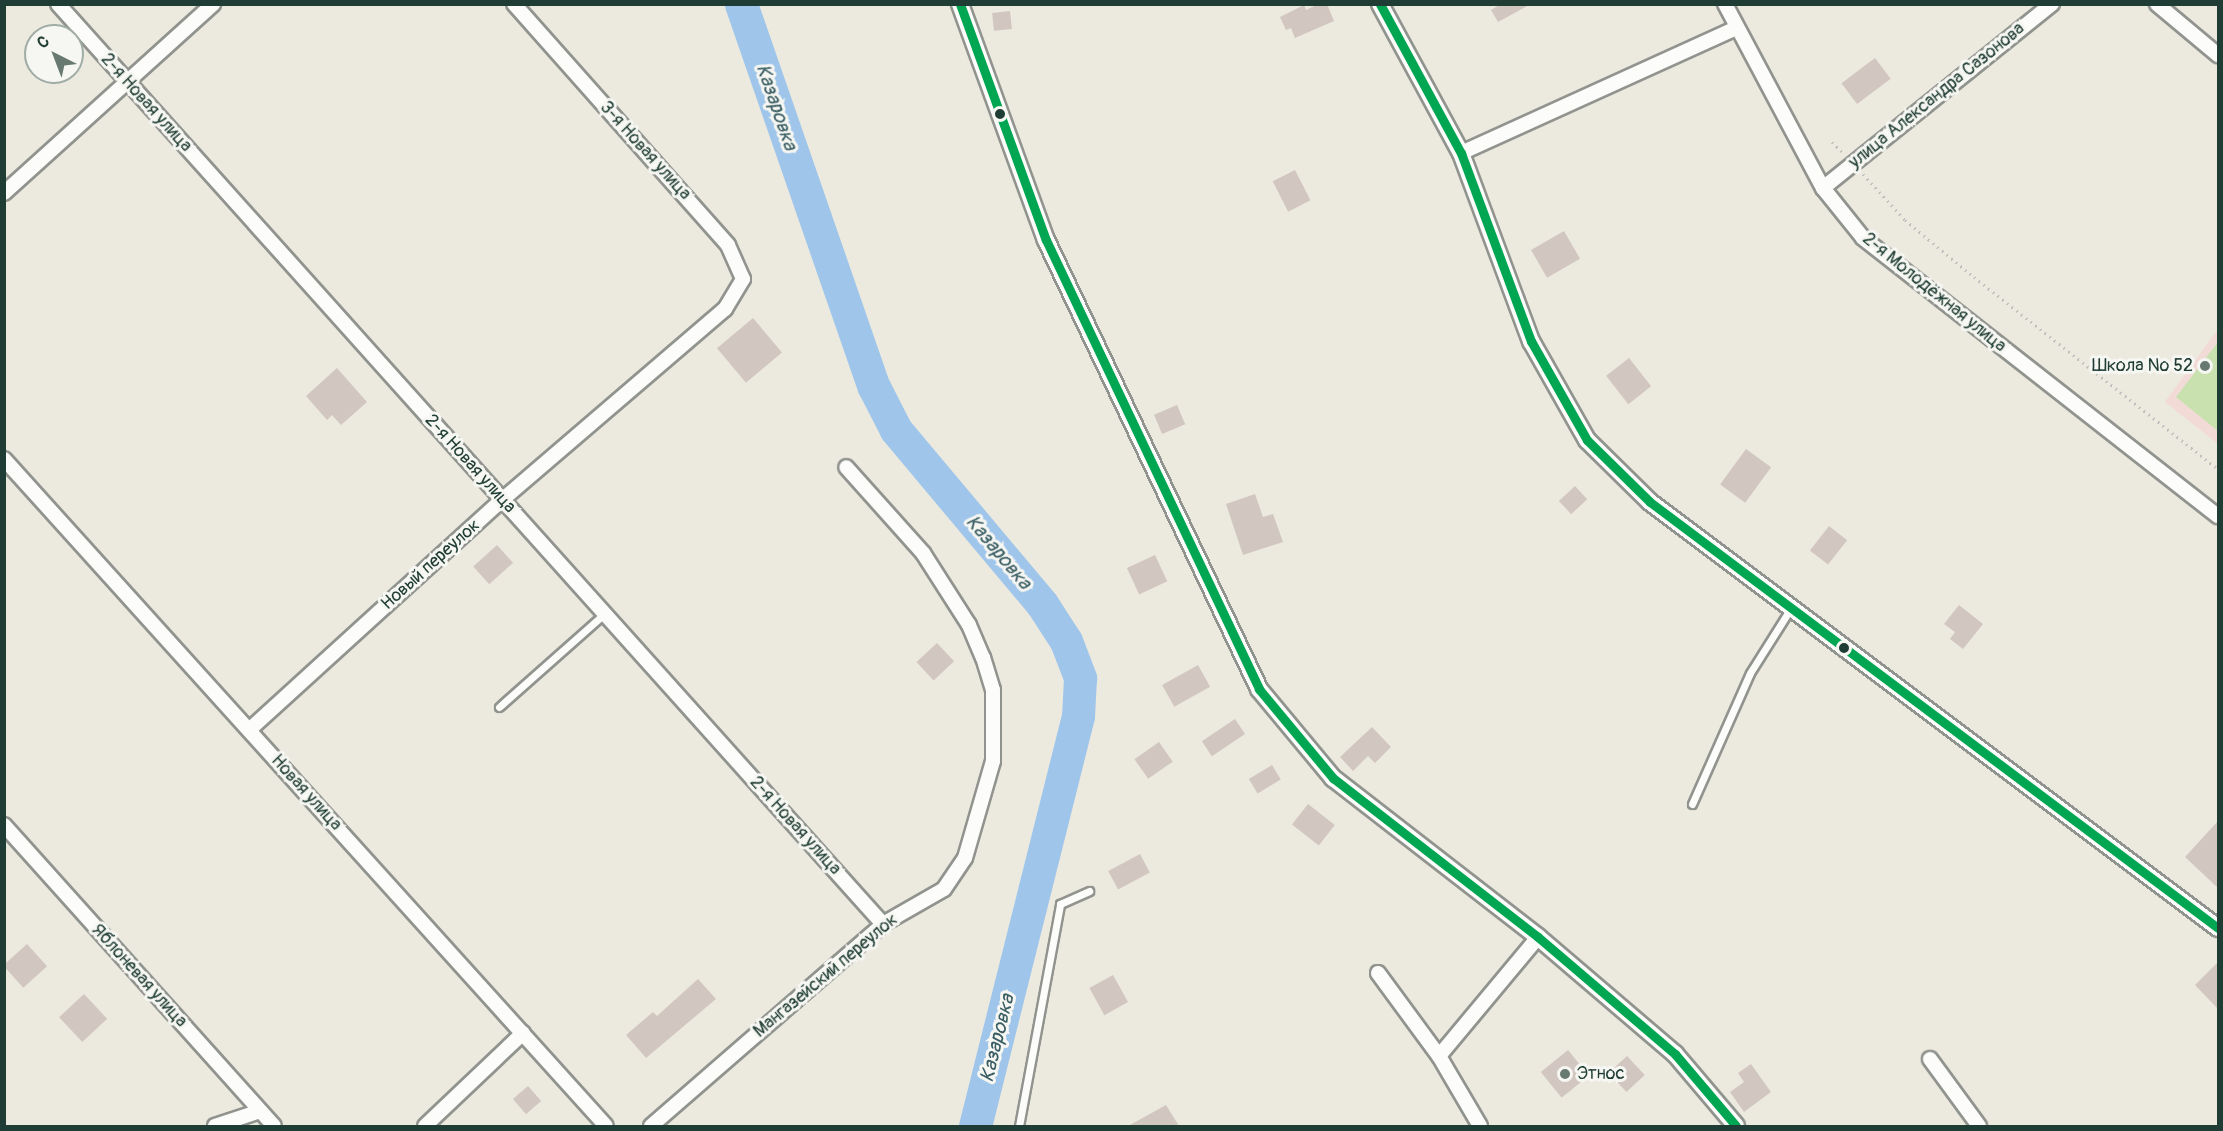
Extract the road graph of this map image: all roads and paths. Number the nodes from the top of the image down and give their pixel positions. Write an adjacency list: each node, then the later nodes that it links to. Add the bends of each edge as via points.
1 (58, 4): 11 (street, 2-я Новая улица)
2 (213, 4): 11 (street)
3 (514, 4): 17 (street, 3-я Новая улица, via 728,245 743,279)
4 (960, 4): 32 (street, via 1046,240 1259,689 1333,778)
5 (1380, 4): 13 (street)
6 (1725, 4): 9 (street, 2-я Молодёжная улица)
7 (2052, 4): 14 (street, улица Александра Сазонова)
8 (2157, 4): 10 (street)
9 (1736, 28): 13 (street); 15 (street, 2-я Молодёжная улица)
10 (2218, 55)
11 (127, 82): 16 (street); 21 (street, 2-я Новая улица)
12 (1832, 142): 14 (path)
13 (1461, 153): 23 (street, via 1531,341 1587,440 1650,502)
14 (1853, 164): 15 (street, улица Александра Сазонова); 20 (path, via 1914,227)
15 (1823, 188): 22 (street, 2-я Молодёжная улица, via 1863,238)
16 (4, 193)
17 (725, 309): 21 (street, Новый переулок)
18 (4, 459): 26 (street, Новая улица)
19 (846, 467): 30 (street, Мангазейский переулок, via 923,553 969,625 993,690 993,761 965,858 944,889)
20 (2218, 469)
21 (502, 500): 24 (street, 2-я Новая улица); 26 (street, Новый переулок)
22 (2218, 516)
23 (1791, 608): 27 (lane, via 1750,673); 31 (street)
24 (604, 614): 25 (lane); 30 (street, 2-я Новая улица)
25 (499, 707)
26 (249, 730): 34 (street, Новая улица)
27 (1692, 804)
28 (4, 825): 37 (street, Яблоневая улица)
29 (1089, 891): 43 (lane, via 1060,904)
30 (883, 924): 42 (street, Мангазейский переулок)
31 (2218, 928)
32 (1538, 937): 35 (street); 45 (street, via 1675,1054)
33 (1378, 973): 35 (street)
34 (523, 1033): 40 (street); 41 (street, Новая улица)
35 (1439, 1056): 44 (street)
36 (1930, 1059): 46 (street)
37 (260, 1111): 38 (street); 39 (street, Яблоневая улица)
38 (215, 1126)
39 (274, 1126)
40 (425, 1126)
41 (606, 1126)
42 (651, 1126)
43 (1019, 1126)
44 (1480, 1126)
45 (1736, 1126)
46 (1979, 1126)

